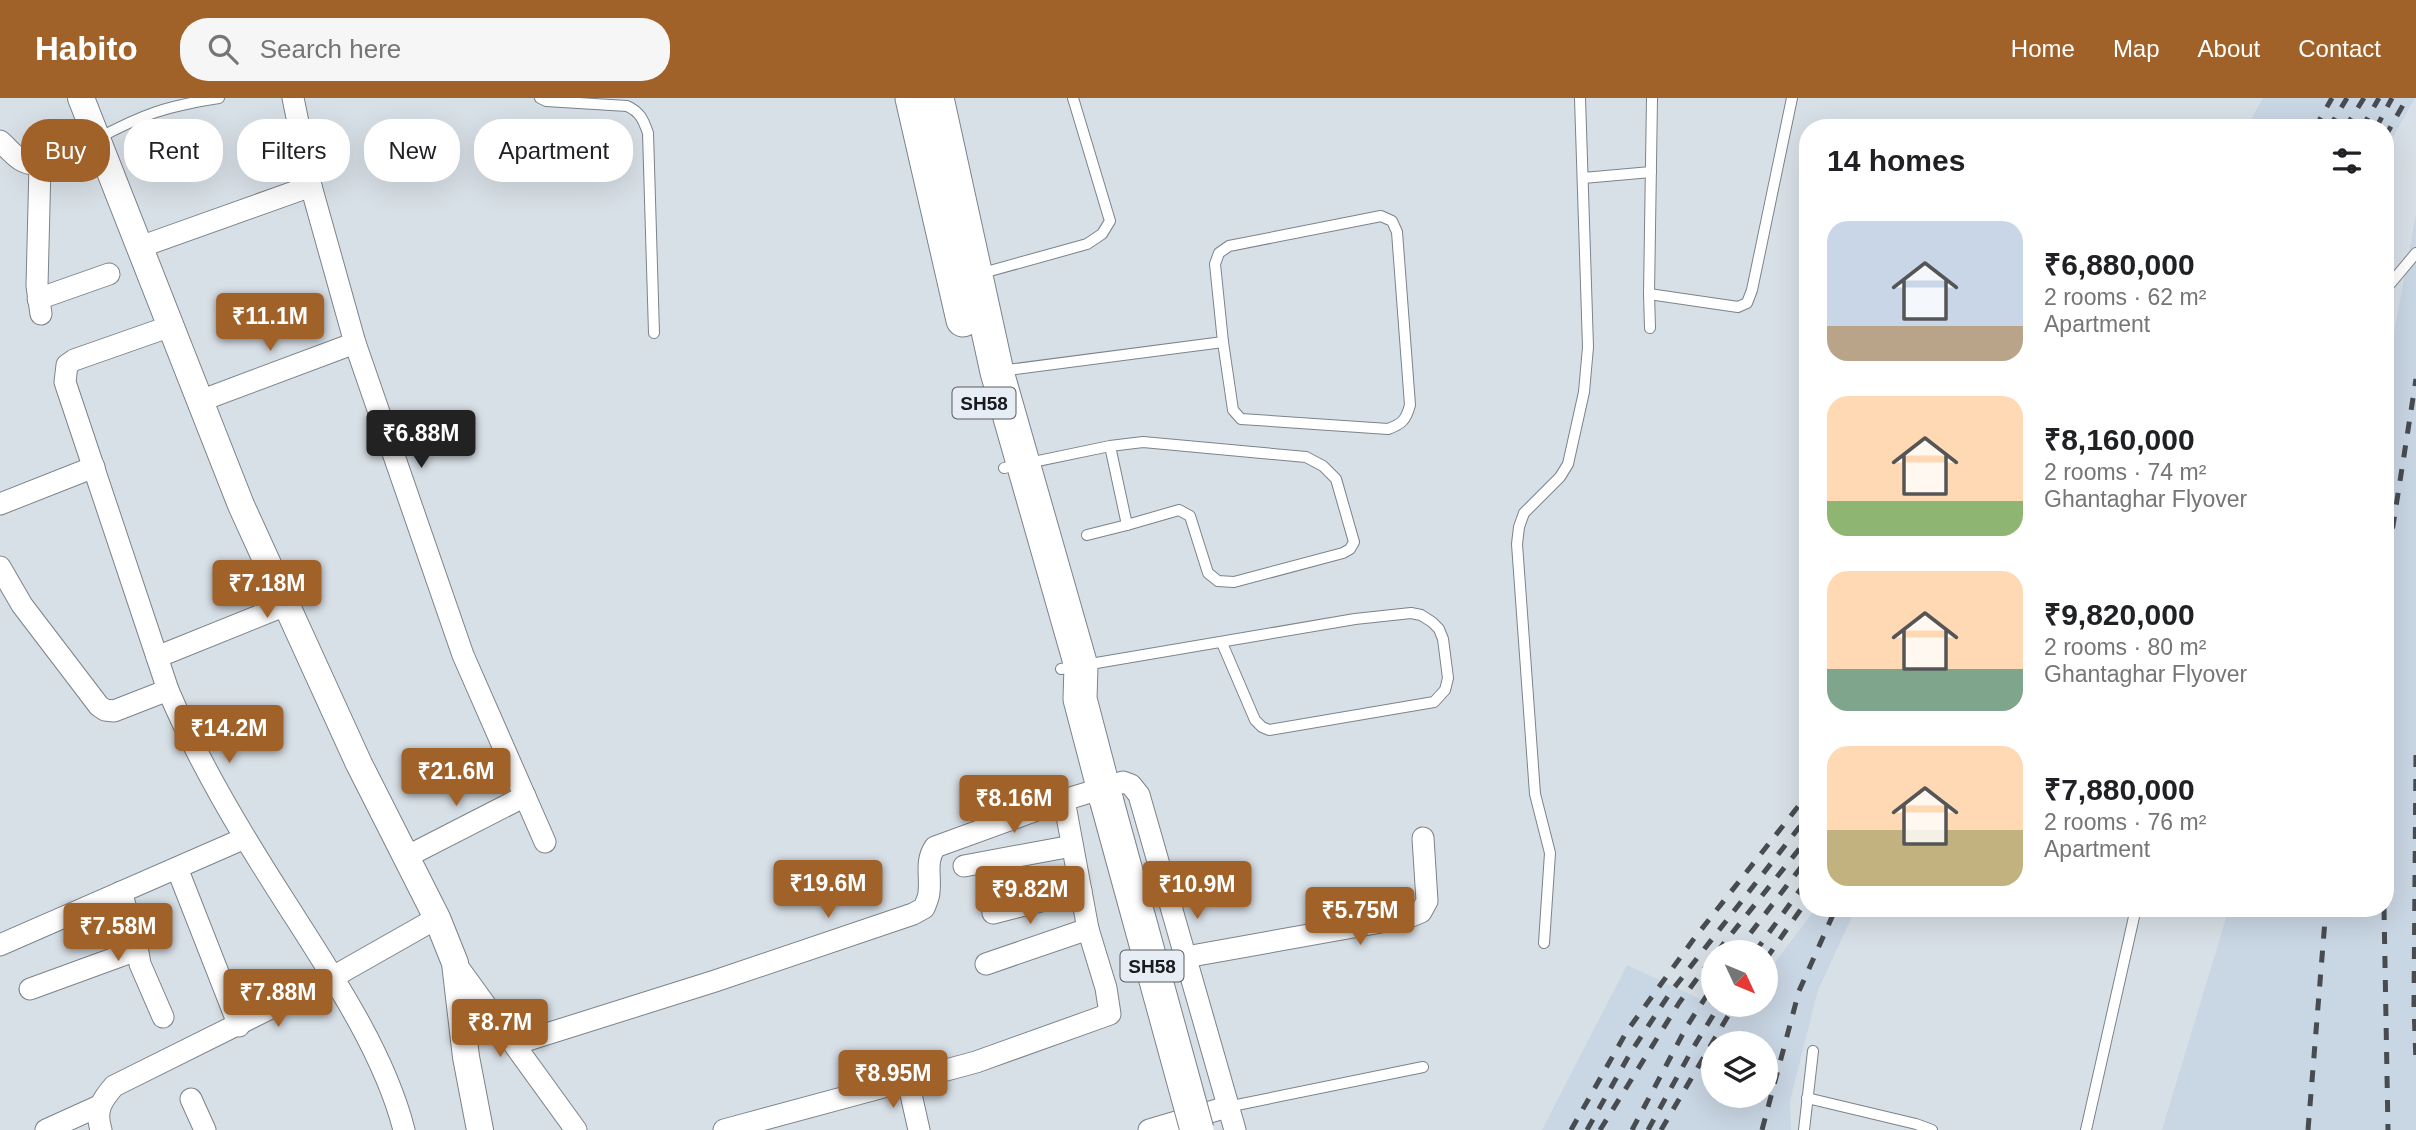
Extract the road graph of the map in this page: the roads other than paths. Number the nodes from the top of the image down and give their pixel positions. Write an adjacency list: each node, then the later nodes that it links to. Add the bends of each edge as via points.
1 (81, 98): 11 (street)
2 (219, 98): 12 (lane, via 172,105)
3 (293, 98): 19 (street)
4 (540, 98): 28 (lane, via 627,106 637,110 644,121)
5 (912, 98): 34 (main road, SH58, via 976,378)
6 (937, 98): 23 (main road, SH58)
7 (1073, 98): 23 (lane, via 1110,221 1102,234 1087,244)
8 (1580, 98): 17 (lane)
9 (1652, 98): 16 (lane)
10 (1792, 98): 25 (lane, via 1746,303 1738,307)
11 (89, 119)
12 (110, 132)
13 (0, 141): 14 (street)
14 (21, 160)
15 (110, 172): 20 (street)
16 (1651, 172): 17 (lane); 25 (lane)
17 (1583, 178): 61 (lane, via 1588,347 1584,393 1568,464 1524,513 1517,544 1535,794 1550,853)
18 (40, 182): 22 (street, via 39,307)
19 (311, 186): 20 (street); 30 (street)
20 (140, 247): 26 (street)
21 (2416, 254): 24 (lane)
22 (109, 274)
23 (976, 275): 31 (main road, SH58)
24 (2394, 280)
25 (1648, 294): 27 (lane)
26 (171, 326): 32 (street); 35 (street, via 67,365 65,382)
27 (1650, 328)
28 (654, 333)
29 (1223, 342): 29 (lane, via 1215,264 1219,253 1229,246 1381,216 1392,221 1398,232 1410,405 1401,425 1388,429 1241,419 1233,410); 31 (lane)
30 (355, 343): 32 (street); 46 (street, via 463,655)
31 (997, 372): 34 (main road, SH58)
32 (200, 401): 40 (street)
33 (1110, 446): 34 (lane); 37 (lane); 37 (lane, via 1143,442 1306,457 1336,479 1354,542 1343,553 1234,582 1218,581 1208,573 1186,512)
34 (1014, 466): 43 (main road, SH58)
35 (94, 467): 36 (street); 42 (street)
36 (0, 504)
37 (1127, 525): 38 (lane)
38 (1087, 535)
39 (0, 567): 44 (street, via 22,605 99,706 114,711)
40 (286, 605): 42 (street); 52 (street)
41 (1222, 643): 41 (lane, via 1411,613 1439,629 1448,678 1434,702 1269,730 1255,720); 43 (lane)
42 (157, 657): 44 (street)
43 (1071, 668): 45 (main road, SH58)
44 (168, 690): 48 (street)
45 (1105, 794): 47 (street); 64 (street, via 1123,782 1139,795); 88 (main road, SH58, bridge)
46 (525, 796): 50 (street); 52 (street)
47 (1064, 800): 51 (street); 71 (street, via 935,847 928,867 929,893 924,908 913,914)
48 (245, 838): 54 (street); 67 (street)
49 (1423, 838): 64 (street, via 1427,901 1421,912)
50 (545, 842)
51 (1072, 846): 53 (street); 55 (street)
52 (406, 857): 59 (street)
53 (964, 866)
54 (177, 868): 56 (street); 70 (street)
55 (1080, 891): 57 (street); 60 (street)
56 (121, 892): 62 (street); 63 (street)
57 (993, 913)
58 (2134, 917): 92 (lane)
59 (437, 918): 65 (street); 67 (street)
60 (1088, 929): 66 (street); 74 (street, via 1110,1014)
61 (1544, 943)
62 (0, 945)
63 (137, 950): 68 (street); 69 (street)
64 (1186, 957): 78 (street)
65 (455, 963): 71 (street); 83 (street)
66 (986, 964)
67 (333, 977): 70 (street); 82 (street, via 387,1077)
68 (30, 989)
69 (163, 1017)
70 (239, 1026): 77 (street, via 114,1086)
71 (515, 1044): 84 (street)
72 (1812, 1051): 75 (lane)
73 (1423, 1067): 78 (lane)
74 (908, 1081): 85 (street); 86 (street)
75 (1808, 1098): 90 (lane); 91 (lane)
76 (191, 1099): 81 (street)
77 (99, 1106): 79 (street); 80 (street)
78 (1227, 1108): 87 (street); 89 (street)
79 (46, 1130)
80 (101, 1130)
81 (205, 1130)
82 (404, 1130)
83 (480, 1130)
84 (576, 1130)
85 (724, 1130)
86 (919, 1130)
87 (1149, 1130)
88 (1196, 1130)
89 (1235, 1130)
90 (1804, 1130)
91 (1932, 1130)
92 (2086, 1130)

